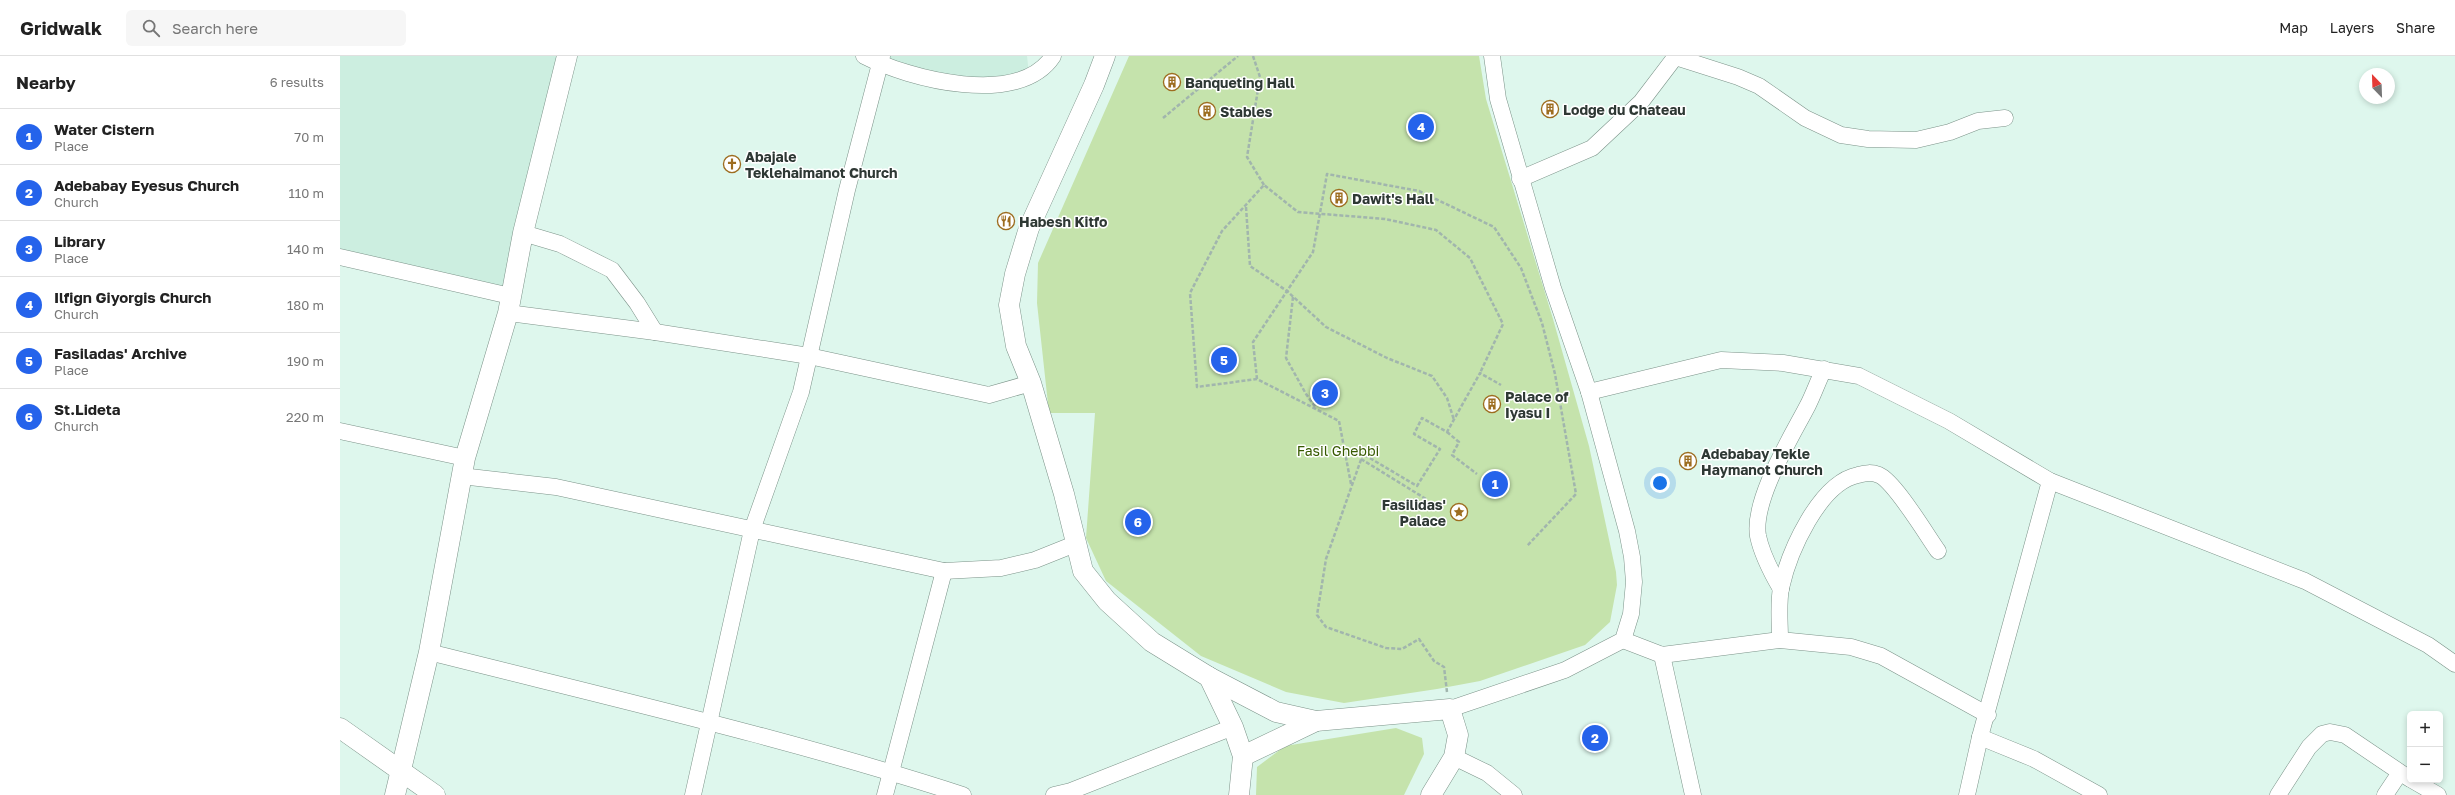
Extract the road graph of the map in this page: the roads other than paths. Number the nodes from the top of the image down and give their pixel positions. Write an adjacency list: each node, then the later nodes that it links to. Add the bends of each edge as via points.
1 (567, 56): 10 (street)
2 (864, 56): 7 (street)
3 (1052, 56): 7 (street, via 1046,65 1018,80 990,86 951,84)
4 (1105, 56): 16 (street, via 1029,228 1015,274 1009,305 1016,346)
5 (1492, 56): 9 (street, via 1498,99)
6 (1676, 57): 8 (street, via 1759,86 1805,118 1841,135 1868,139 1916,140 1950,132 1978,121); 9 (street, via 1641,102 1592,148)
7 (882, 60): 14 (street, via 847,190)
8 (2004, 118)
9 (1520, 179): 17 (street)
10 (523, 233): 12 (street); 13 (street, via 560,244 612,270)
11 (340, 257): 12 (street)
12 (509, 304): 13 (street); 19 (street)
13 (655, 332): 14 (street)
14 (809, 356): 16 (street, via 989,395); 21 (street, via 801,392)
15 (1824, 369): 17 (street, via 1764,361 1721,360); 20 (street, via 1859,376 1949,421); 25 (street, via 1783,452 1760,513 1758,534 1771,573)
16 (1031, 384): 22 (street, via 1064,494)
17 (1588, 392): 26 (street, via 1632,557 1634,582 1631,614)
18 (340, 431): 19 (street)
19 (463, 467): 21 (street); 28 (street)
20 (2050, 481): 30 (street, via 2305,581 2428,645); 33 (street)
21 (752, 530): 24 (street); 35 (street)
22 (1075, 544): 24 (street, via 1035,560 1001,568); 31 (street, via 1083,571 1107,601 1152,642)
23 (1938, 551): 25 (street, via 1888,481 1871,472 1840,482 1814,511 1798,543)
24 (944, 571): 42 (street)
25 (1781, 589): 27 (street)
26 (1623, 640): 29 (street); 32 (street, via 1565,670)
27 (1780, 640): 29 (street); 33 (street, via 1851,647 1881,656)
28 (429, 652): 35 (street); 41 (street)
29 (1662, 655): 54 (street)
30 (2455, 664)
31 (1209, 677): 34 (street, via 1276,712); 36 (street)
32 (1450, 710): 34 (street); 40 (street, via 1458,735)
33 (1988, 715): 38 (street)
34 (1316, 721): 39 (street)
35 (709, 722): 42 (street); 47 (street)
36 (1233, 727): 39 (street); 50 (street, via 1071,791)
37 (340, 728): 41 (street)
38 (1980, 737): 55 (street); 56 (street, via 2034,759)
39 (1243, 756): 51 (street)
40 (1454, 757): 52 (street); 53 (street, via 1487,773)
41 (400, 771): 45 (street); 46 (street)
42 (892, 772): 48 (street); 49 (street)
43 (2407, 777): 57 (street, via 2345,734 2330,732 2322,734 2309,747); 58 (street)
44 (2417, 783): 59 (street)
45 (395, 795)
46 (435, 795)
47 (693, 795)
48 (885, 795)
49 (963, 795)
50 (1054, 795)
51 (1239, 795)
52 (1431, 795)
53 (1514, 795)
54 (1693, 795)
55 (1967, 795)
56 (2099, 795)
57 (2278, 795)
58 (2385, 795)
59 (2438, 795)

